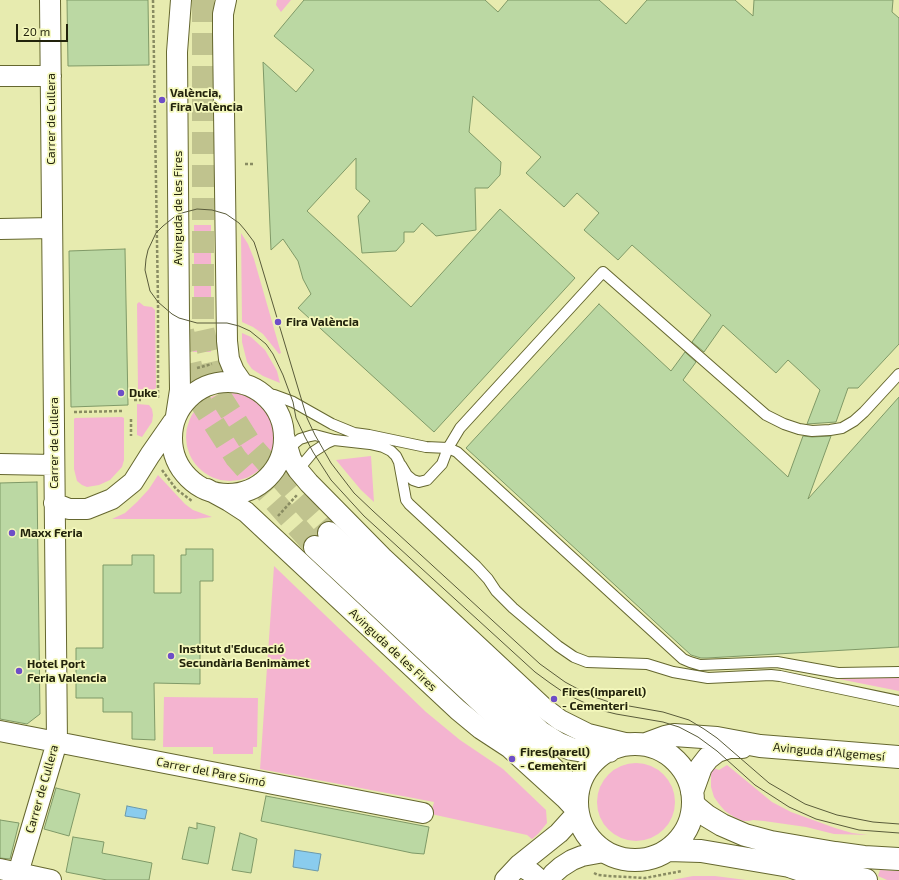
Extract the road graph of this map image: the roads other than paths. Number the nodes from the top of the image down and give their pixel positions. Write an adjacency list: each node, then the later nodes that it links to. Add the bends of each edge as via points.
1 (50, 0): 5 (street, Carrer de Cullera)
2 (181, 0): 10 (street, Avinguda de les Fires, via 177,52 180,390)
3 (226, 0): 9 (street, via 223,34 227,341 229,359 237,377)
4 (0, 76): 5 (street)
5 (51, 76): 6 (street, Carrer de Cullera)
6 (52, 228): 7 (street); 16 (street, Carrer de Cullera)
7 (0, 229)
8 (899, 374): 12 (lane, via 864,412 842,428 812,430 784,424 766,415 604,272 460,428)
9 (251, 388): 10 (street, via 223,382 208,386 195,392 184,403); 12 (lane, via 293,402 354,433 426,447); 13 (street, via 269,401 277,412)
10 (175, 419): 18 (street, via 172,443 175,458 182,471); 19 (street, via 133,482 112,499 86,509 69,509)
11 (334, 440): 13 (lane, via 310,436 300,439); 14 (lane, via 383,447 391,451); 17 (lane, via 313,452)
12 (448, 448): 14 (lane, via 442,464 427,480 419,482 406,475); 20 (lane, via 457,452 683,659 700,665 777,662 838,673)
13 (282, 451): 17 (street); 18 (street, via 266,479 252,489 222,494)
14 (399, 462): 21 (lane, via 409,504 476,566 501,596 574,657 587,662 647,664 704,678 780,676)
15 (0, 464): 16 (street)
16 (54, 465): 19 (street, Carrer de Cullera)
17 (298, 470): 24 (street, via 392,567 544,708 560,720 588,734)
18 (206, 490): 29 (street, Avinguda de les Fires, via 246,512 458,710 510,748 565,798)
19 (54, 503): 23 (street, Carrer de Cullera)
20 (899, 672)
21 (899, 701)
22 (0, 731): 23 (street, Carrer del Pare Simó)
23 (57, 742): 30 (street, Carrer del Pare Simó); 36 (street, Carrer de Cullera)
24 (637, 744): 25 (main road, Avinguda d'Algemesí, via 674,735 717,738); 26 (main road); 28 (main road, via 662,751 672,758 688,779)
25 (760, 746): 27 (main road, Avinguda d'Algemesí); 28 (main road, Avinguda d'Algemesí, via 729,747 717,751 701,767)
26 (609, 751): 29 (main road, via 598,758 582,778); 29 (main road, Avinguda de les Fires, via 571,749 540,732 322,540)
27 (899, 758)
28 (692, 797): 31 (main road, via 691,816 686,829); 33 (main road, via 696,807 722,825 745,835 835,853)
29 (578, 802): 32 (main road, via 584,830); 34 (street, via 559,833)
30 (423, 813)
31 (668, 850): 32 (main road, via 655,857 640,860 625,860); 35 (main road, via 701,851)
32 (604, 852): 40 (street, via 572,860 553,874)
33 (899, 859)
34 (519, 865): 38 (street); 39 (street)
35 (792, 867): 41 (main road); 42 (main road)
36 (11, 874): 37 (street)
37 (51, 880)
38 (506, 880)
39 (540, 880)
40 (551, 880)
41 (830, 880)
42 (866, 880)

